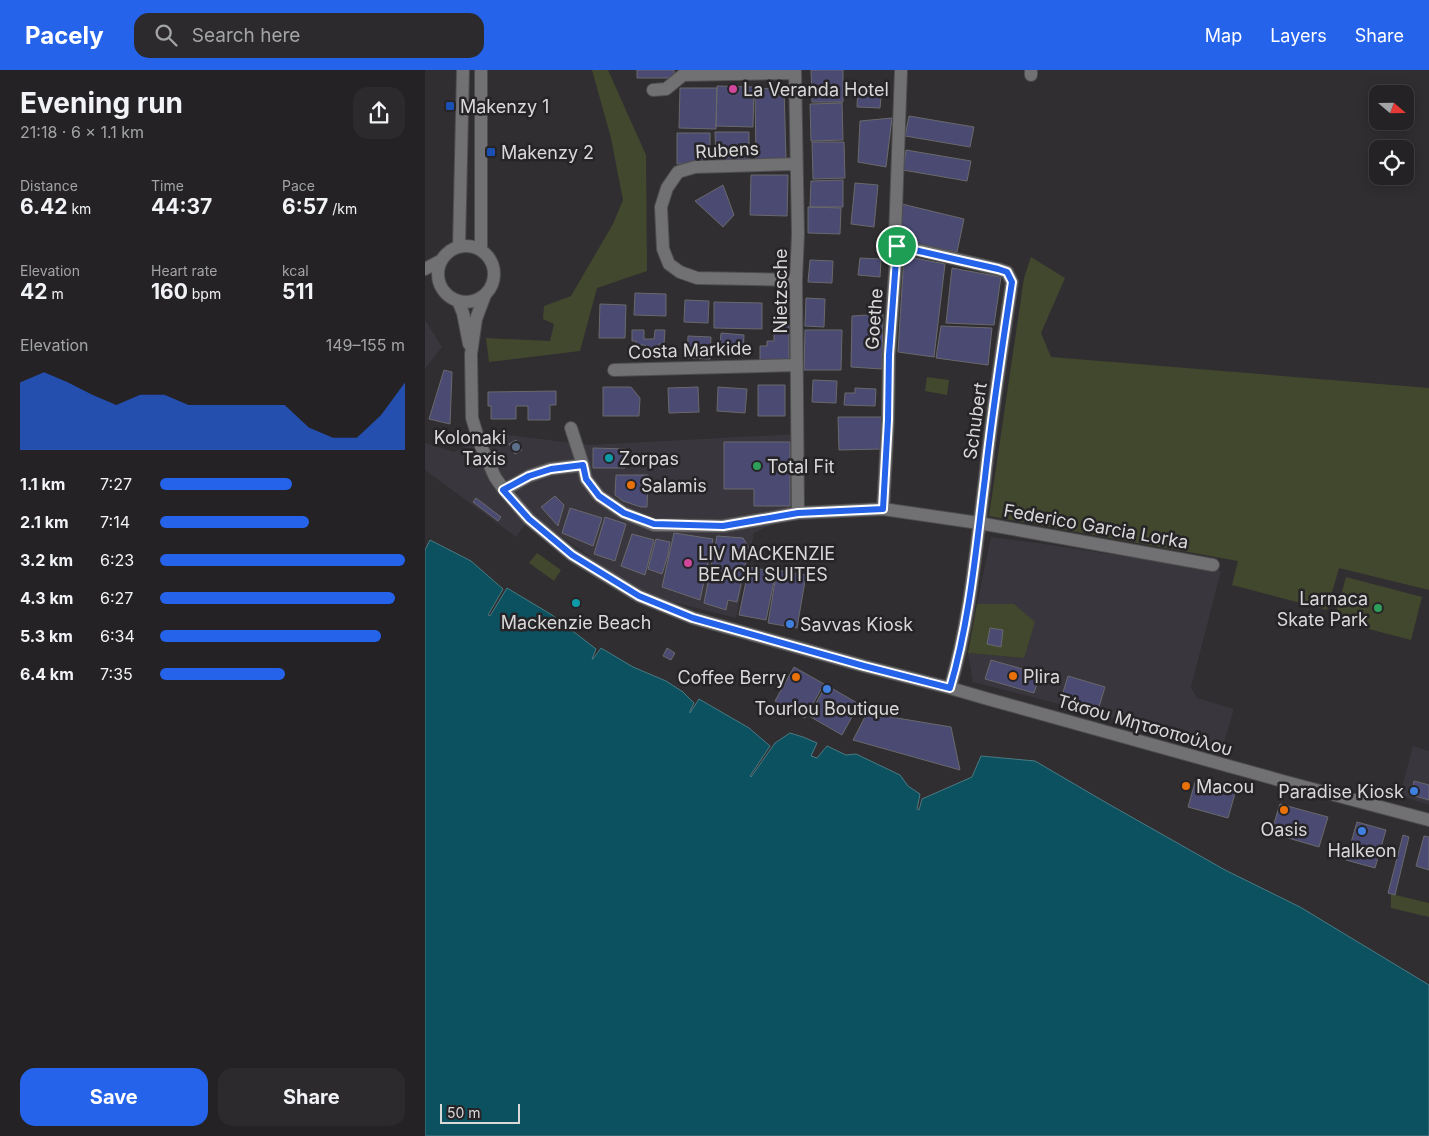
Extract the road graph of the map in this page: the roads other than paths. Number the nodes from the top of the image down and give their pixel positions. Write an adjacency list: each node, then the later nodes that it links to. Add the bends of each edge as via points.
1 (463, 70): 9 (street)
2 (481, 70): 7 (street)
3 (487, 70): 7 (street)
4 (901, 70): 10 (street, Goethe)
5 (795, 72): 6 (street, via 683,75 666,89); 8 (street, Nietzsche)
6 (653, 90)
7 (481, 108): 11 (street)
8 (796, 164): 15 (street, Nietzsche, via 798,234); 15 (street, Rubens, via 695,167 678,172 667,188 661,207 663,249 669,264 680,272 697,278)
9 (459, 246): 11 (street); 12 (street)
10 (897, 246): 25 (street, Goethe); 27 (street, Schubert, via 998,269 1007,272 1012,282)
11 (481, 250): 17 (street, Τάσου Μητσοπούλου, via 489,257 494,277)
12 (442, 260): 13 (street); 16 (street)
13 (425, 269)
14 (425, 276): 16 (street)
15 (795, 280): 20 (street, Nietzsche)
16 (439, 281): 18 (street, via 442,290)
17 (485, 295): 18 (street, via 472,302); 19 (street, Τάσου Μητσοπούλου)
18 (458, 301): 19 (street, Τάσου Μητσοπούλου)
19 (471, 354): 24 (street, Τάσου Μητσοπούλου, via 472,418 482,450)
20 (797, 364): 21 (street, Costa Markide); 26 (street, Nietzsche)
21 (614, 370)
22 (571, 428): 23 (street, Federico Garcia Lorka)
23 (583, 465): 24 (street, via 551,469); 26 (street, Federico Garcia Lorka, via 586,479 599,496 624,513 654,524 723,526)
24 (503, 490): 29 (street, Τάσου Μητσοπούλου, via 529,519 572,555 639,596 693,618)
25 (883, 509): 26 (street, Federico Garcia Lorka); 27 (street, Federico Garcia Lorka)
26 (798, 513)
27 (979, 523): 28 (street, Federico Garcia Lorka); 29 (street, Schubert, via 971,594)
28 (1213, 565)
29 (950, 688): 30 (street, Τάσου Μητσοπούλου)
30 (1429, 820)

